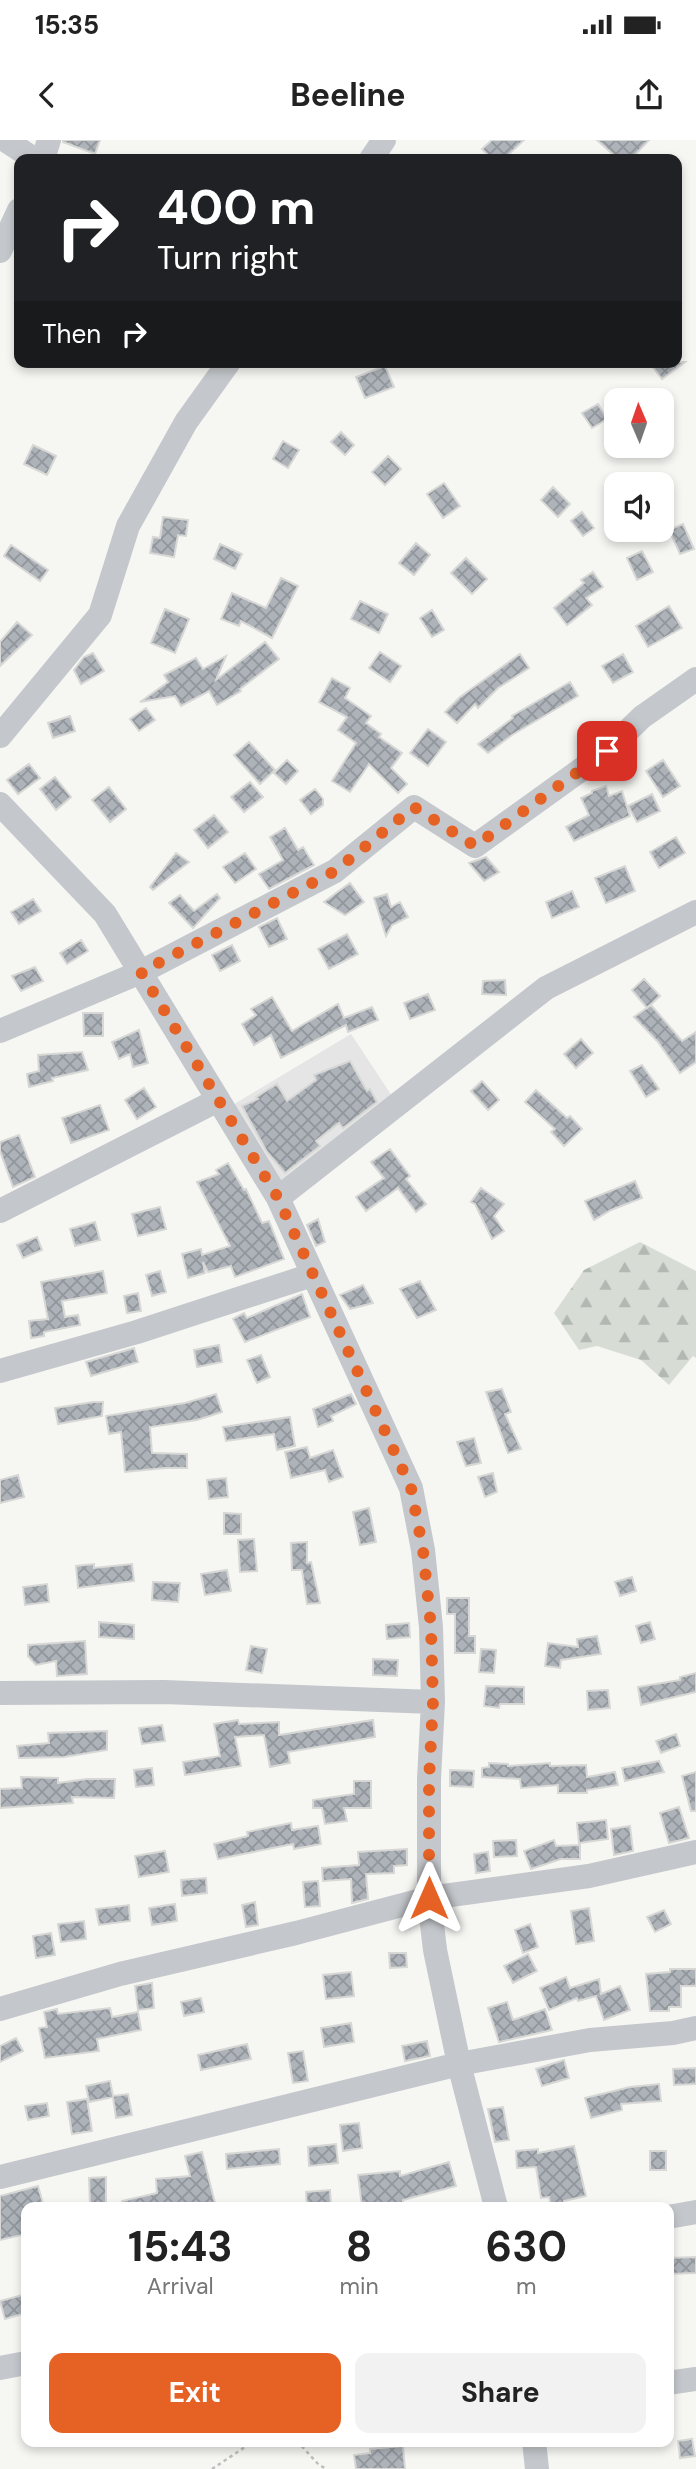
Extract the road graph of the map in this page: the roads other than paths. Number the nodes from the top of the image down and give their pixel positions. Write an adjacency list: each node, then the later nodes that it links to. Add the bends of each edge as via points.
1 (5, 140): 2 (street)
2 (26, 154)
3 (14, 221): 4 (street)
4 (0, 251)
5 (225, 368): 7 (street, via 186,422 128,526 100,615)
6 (696, 679): 10 (street, via 642,717 607,751 475,846 414,807 335,871)
7 (0, 736)
8 (0, 804): 10 (street, via 105,914)
9 (696, 912): 13 (street, via 546,988)
10 (141, 972): 11 (street); 12 (street)
11 (0, 1031)
12 (218, 1100): 13 (street); 14 (street)
13 (278, 1198): 15 (street)
14 (0, 1211)
15 (312, 1275): 16 (street); 18 (street, via 411,1488 431,1627)
16 (0, 1371)
17 (0, 1693): 18 (street, via 163,1692)
18 (433, 1702): 20 (street)
19 (696, 1852): 20 (street, via 589,1876)
20 (429, 1898): 21 (street, via 120,1974); 23 (street)
21 (0, 2009)
22 (696, 2028): 23 (street, via 590,2040)
23 (459, 2064): 24 (street); 25 (street)
24 (0, 2177)
25 (495, 2202)
26 (696, 2212): 27 (street)
27 (674, 2216)
28 (21, 2363): 29 (street)
29 (0, 2368)
30 (696, 2379): 31 (street)
31 (674, 2382)
32 (535, 2447): 33 (street)
33 (537, 2469)

